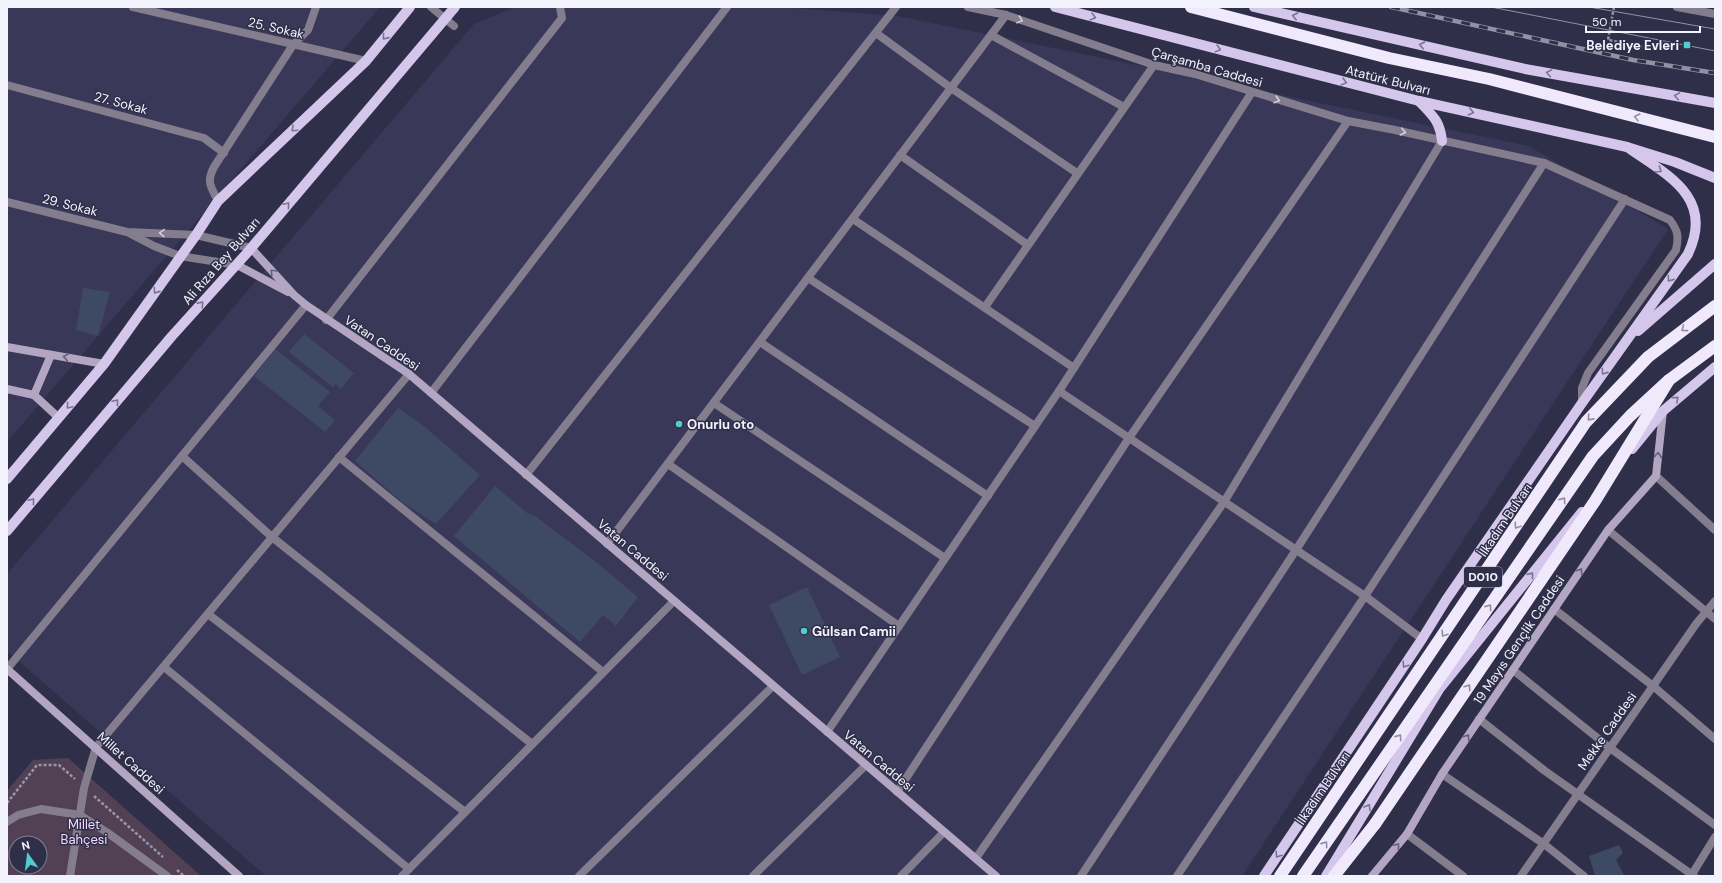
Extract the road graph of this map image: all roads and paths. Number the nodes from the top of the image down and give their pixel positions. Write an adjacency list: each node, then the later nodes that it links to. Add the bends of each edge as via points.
1 (134, 7): 21 (street, 25. Sokak)
2 (316, 7): 21 (street, via 308,30)
3 (410, 7): 23 (main road, one-way to 23)
4 (431, 7): 17 (street)
5 (455, 7): 17 (main road, Ali Rıza Bey Bulvarı)
6 (560, 7): 56 (street, via 562,18)
7 (727, 7): 69 (street)
8 (896, 7): 19 (street)
9 (968, 7): 16 (street, Çarşamba Caddesi)
10 (1055, 7): 28 (main road, Atatürk Bulvarı, one-way to 28)
11 (1191, 7): 32 (highway, one-way to 11, via 1489,79 1389,58)
12 (1254, 7): 29 (main road, one-way to 12, via 1525,69)
13 (1614, 7): 22 (path, via 1608,40)
14 (1677, 7): 15 (street)
15 (1715, 14)
16 (1006, 15): 20 (street); 24 (street, Çarşamba Caddesi, one-way to 24)
17 (445, 18): 18 (street); 47 (main road, Ali Rıza Bey Bulvarı, one-way to 17)
18 (454, 26)
19 (876, 33): 26 (street); 80 (street)
20 (991, 35): 26 (street); 30 (street)
21 (293, 45): 23 (street, 25. Sokak); 35 (street)
22 (1651, 48)
23 (366, 61): 41 (main road, one-way to 41)
24 (1154, 65): 27 (street, Çarşamba Caddesi); 30 (street)
25 (7, 85): 35 (street, 27. Sokak, via 204,138)
26 (951, 88): 36 (street); 38 (street)
27 (1252, 92): 31 (street, Çarşamba Caddesi, one-way to 31); 64 (street)
28 (1418, 101): 33 (main road, via 1440,127); 34 (main road, Atatürk Bulvarı, one-way to 34)
29 (1715, 103)
30 (1124, 107): 38 (street)
31 (1348, 121): 33 (street, Çarşamba Caddesi, one-way to 33); 76 (street)
32 (1715, 138)
33 (1442, 141): 37 (street, Çarşamba Caddesi); 84 (street)
34 (1627, 147): 39 (main road, Atatürk Bulvarı); 57 (main road, one-way to 57, via 1680,186 1692,203 1696,224 1688,254)
35 (224, 153): 41 (street, via 209,175 209,183)
36 (900, 155): 43 (street); 46 (street)
37 (1544, 163): 40 (street, Çarşamba Caddesi); 90 (street)
38 (1077, 174): 46 (street)
39 (1715, 178)
40 (1625, 199): 72 (street, Çarşamba Caddesi, via 1670,220 1676,229 1676,250 1588,373 1582,388); 92 (street)
41 (218, 201): 45 (main road)
42 (7, 202): 44 (street, 29. Sokak)
43 (853, 219): 51 (street); 55 (street)
44 (127, 232): 45 (street, one-way to 44); 48 (street)
45 (196, 235): 47 (street); 48 (main road)
46 (1028, 245): 55 (street)
47 (251, 248): 50 (main road, Ali Rıza Bey Bulvarı); 52 (main road, Vatan Caddesi, one-way to 47)
48 (180, 256): 50 (street); 62 (main road, one-way to 62)
49 (1715, 264): 57 (main road)
50 (237, 265): 52 (main road); 87 (main road, Ali Rıza Bey Bulvarı, one-way to 50, via 172,336)
51 (808, 278): 58 (street); 75 (street)
52 (294, 295): 53 (main road, Vatan Caddesi)
53 (306, 305): 56 (main road, Vatan Caddesi); 77 (street)
54 (1715, 306): 144 (highway, İlkadım Bulvarı / D010, one-way to 144, via 1648,357 1586,422)
55 (985, 307): 64 (street)
56 (326, 320): 65 (main road, Vatan Caddesi)
57 (1626, 341): 72 (main road, İlkadım Bulvarı, one-way to 72)
58 (760, 342): 71 (street); 83 (street)
59 (1715, 346): 66 (highway, D010)
60 (7, 347): 61 (main road)
61 (51, 355): 62 (main road, one-way to 61); 70 (main road)
62 (104, 364): 74 (main road, one-way to 74)
63 (1715, 367): 73 (main road, one-way to 63)
64 (1074, 368): 68 (street)
65 (409, 374): 69 (main road, Vatan Caddesi); 78 (street)
66 (1669, 380): 145 (highway, D010, one-way to 66, bridge, via 1593,456 1630,416); 147 (highway, one-way to 66, bridge, via 1375,824 1595,501)
67 (7, 389): 70 (main road)
68 (1059, 391): 75 (street); 76 (street)
69 (430, 393): 80 (main road, Vatan Caddesi)
70 (34, 395): 74 (main road)
71 (714, 403): 79 (street); 91 (street)
72 (1582, 403): 100 (main road, İlkadım Bulvarı, via 1446,600)
73 (1662, 411): 81 (main road, one-way to 73); 146 (main road, one-way to 73, via 1440,688)
74 (59, 418): 82 (main road)
75 (1035, 426): 83 (street)
76 (1129, 438): 84 (street); 116 (street)
77 (182, 456): 88 (street); 102 (street)
78 (339, 457): 88 (street); 104 (street)
79 (668, 464): 89 (street); 99 (street)
80 (526, 475): 89 (main road, Vatan Caddesi)
81 (1656, 476): 85 (main road, 19 Mayıs Gençlik Caddesi); 86 (street)
82 (7, 479)
83 (988, 496): 91 (street)
84 (1224, 502): 90 (street); 127 (street)
85 (1608, 530): 95 (main road, 19 Mayıs Gençlik Caddesi, one-way to 85); 96 (street)
86 (1715, 530)
87 (7, 531)
88 (272, 537): 97 (street); 110 (street)
89 (608, 544): 93 (main road, Vatan Caddesi)
90 (1296, 550): 92 (street); 141 (street)
91 (945, 558): 99 (street)
92 (1364, 596): 100 (street); 142 (street)
93 (674, 601): 104 (street); 105 (main road, Vatan Caddesi)
94 (1715, 601): 96 (street, Mekke Caddesi)
95 (1554, 609): 103 (main road, 19 Mayıs Gençlik Caddesi); 106 (street)
96 (1706, 612): 98 (street); 106 (street, Mekke Caddesi)
97 (208, 614): 101 (street); 119 (street)
98 (1715, 619)
99 (899, 626): 108 (street)
100 (1422, 639): 143 (main road, İlkadım Bulvarı, one-way to 143)
101 (164, 667): 111 (street); 130 (street)
102 (7, 669): 111 (main road, Millet Caddesi)
103 (1513, 670): 107 (main road, 19 Mayıs Gençlik Caddesi); 112 (street)
104 (603, 672): 110 (street)
105 (774, 686): 108 (main road, Vatan Caddesi); 137 (street)
106 (1653, 686): 109 (street); 112 (street, Mekke Caddesi)
107 (1479, 719): 114 (main road, 19 Mayıs Gençlik Caddesi, one-way to 107); 117 (street)
108 (827, 732): 113 (main road, Vatan Caddesi)
109 (1715, 739)
110 (532, 744): 119 (street)
111 (96, 747): 115 (street); 135 (main road, Millet Caddesi)
112 (1610, 748): 117 (street, Mekke Caddesi); 122 (street)
113 (866, 765): 116 (main road, Vatan Caddesi); 138 (street)
114 (1442, 774): 124 (main road, 19 Mayıs Gençlik Caddesi); 126 (street)
115 (84, 788): 118 (path, via 59,765 37,765); 120 (street); 128 (path)
116 (897, 792): 123 (main road, Vatan Caddesi)
117 (1578, 793): 126 (street, Mekke Caddesi); 131 (street)
118 (7, 803)
119 (465, 812): 130 (street)
120 (80, 815): 121 (street, via 41,809); 132 (street); 133 (street)
121 (7, 822)
122 (1715, 825)
123 (944, 832): 127 (main road, Vatan Caddesi); 139 (street)
124 (1407, 834): 148 (main road, 19 Mayıs Gençlik Caddesi, one-way to 124); 149 (street)
125 (1715, 837): 131 (street)
126 (1544, 844): 150 (street, Mekke Caddesi); 151 (street)
127 (976, 858): 140 (main road, Vatan Caddesi)
128 (167, 860)
129 (172, 866): 134 (path)
130 (409, 869): 136 (street)
131 (1692, 875)
132 (70, 876)
133 (167, 876)
134 (184, 876)
135 (239, 876)
136 (402, 876)
137 (579, 876)
138 (753, 876)
139 (901, 876)
140 (996, 876)
141 (1081, 876)
142 (1177, 876)
143 (1264, 876)
144 (1280, 876)
145 (1303, 876)
146 (1326, 876)
147 (1334, 876)
148 (1372, 876)
149 (1463, 876)
150 (1521, 876)
151 (1584, 876)

